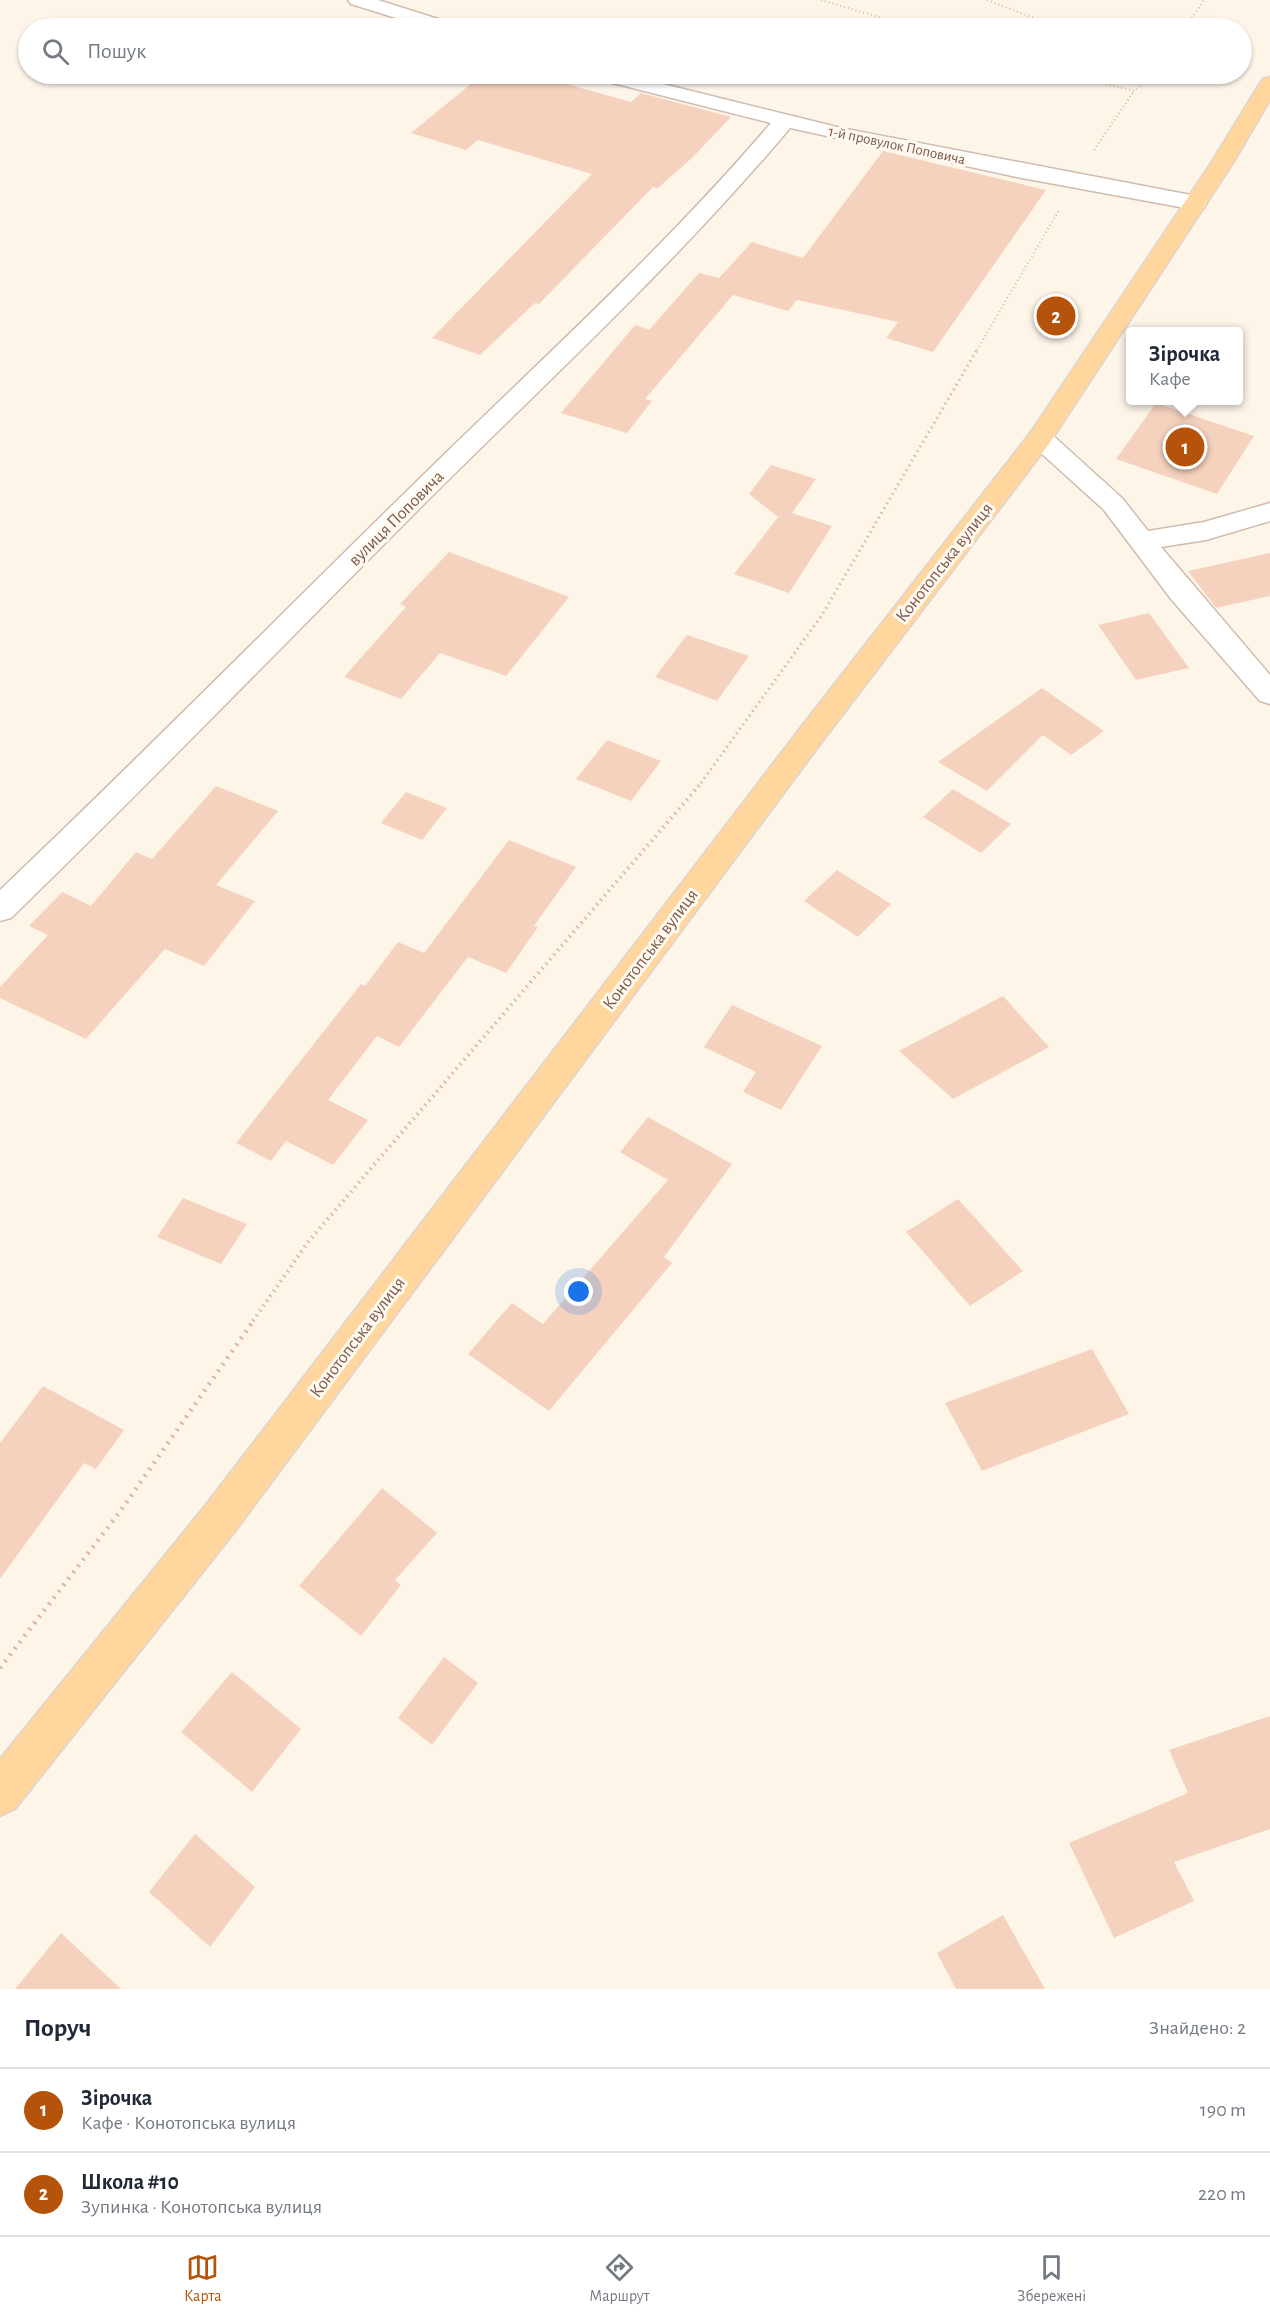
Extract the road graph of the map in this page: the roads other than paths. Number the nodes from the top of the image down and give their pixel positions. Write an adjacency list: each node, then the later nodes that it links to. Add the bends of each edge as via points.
1 (358, 0): 2 (street)
2 (415, 18)
3 (1270, 83): 6 (main road, Конотопська вулиця)
4 (640, 84): 5 (street, 1-й провулок Поповича)
5 (785, 120): 6 (street, 1-й провулок Поповича); 11 (street, вулиця Поповича, via 720,196 612,307)
6 (1196, 202): 7 (main road, Конотопська вулиця)
7 (1040, 438): 9 (street, via 1113,504); 12 (main road, Конотопська вулиця, via 804,744 222,1516)
8 (1270, 512): 9 (street, via 1206,531)
9 (1141, 541): 10 (street)
10 (1270, 694)
11 (0, 909)
12 (0, 1794)

